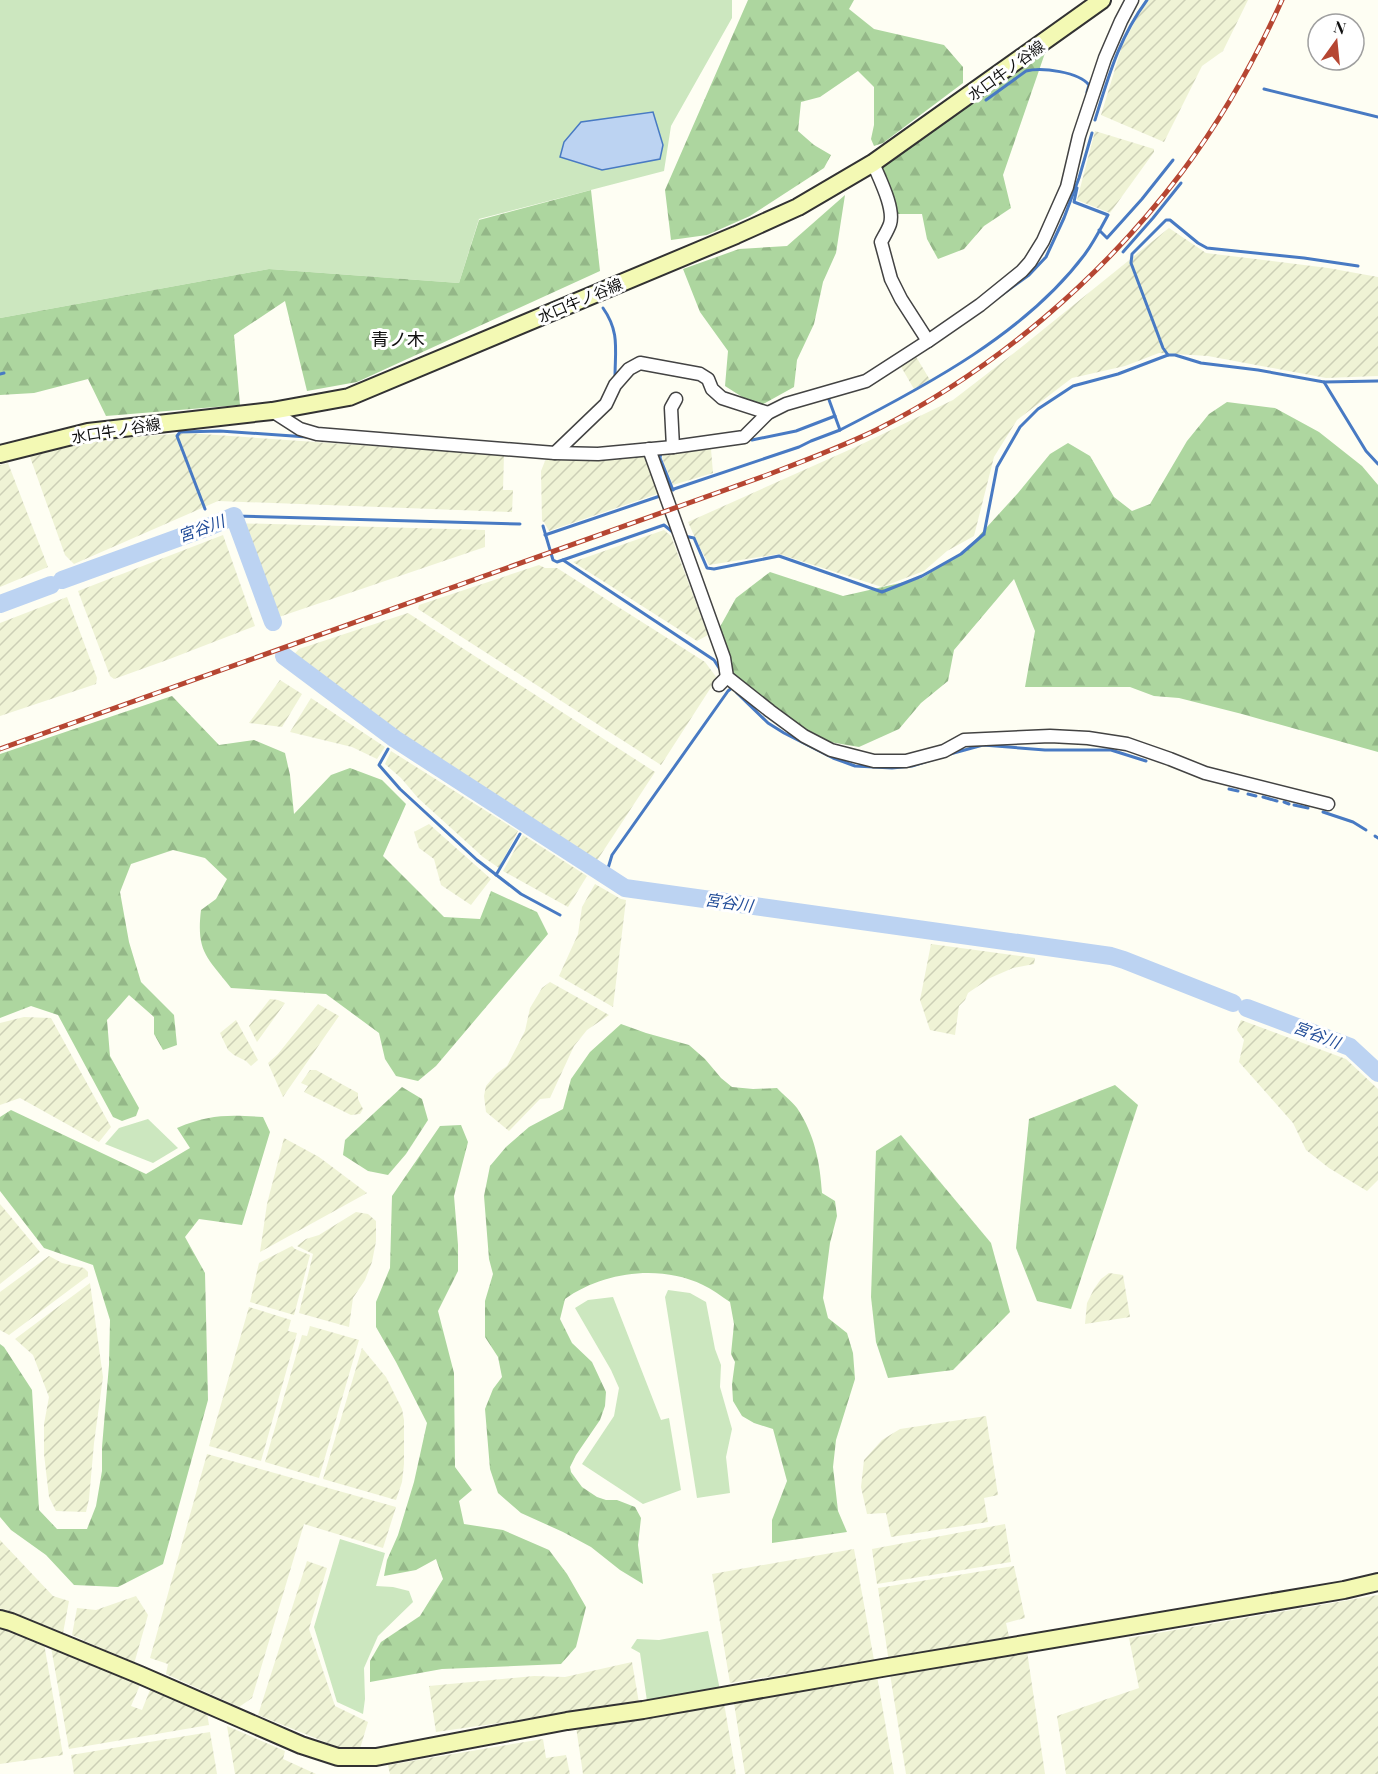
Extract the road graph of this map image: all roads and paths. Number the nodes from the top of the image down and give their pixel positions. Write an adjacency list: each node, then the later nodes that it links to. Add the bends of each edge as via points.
1 (1102, 0): 3 (street, 水口牛ノ谷線)
2 (1132, 0): 4 (street, via 1105,58 1067,187 1043,241 1022,272)
3 (873, 164): 4 (street, via 891,216 881,242 891,279); 6 (street, 水口牛ノ谷線, via 798,207 736,235 349,397)
4 (928, 341): 7 (street, via 866,381)
5 (676, 399): 8 (street, via 671,408)
6 (272, 411): 10 (street, via 300,429 317,434); 11 (street, 水口牛ノ谷線, via 88,432)
7 (768, 413): 8 (street, via 744,436); 10 (street, via 722,398 700,374 640,363 629,369 606,404)
8 (673, 447): 9 (street)
9 (649, 449): 10 (street); 12 (street, via 720,647 723,681 804,736 831,750 874,761 906,761 944,751 964,740 1088,738 1127,744 1205,773)
10 (555, 453)
11 (0, 454)
12 (1328, 804)
13 (1378, 1582): 14 (street, via 376,1757 338,1757 301,1745)
14 (0, 1619)

